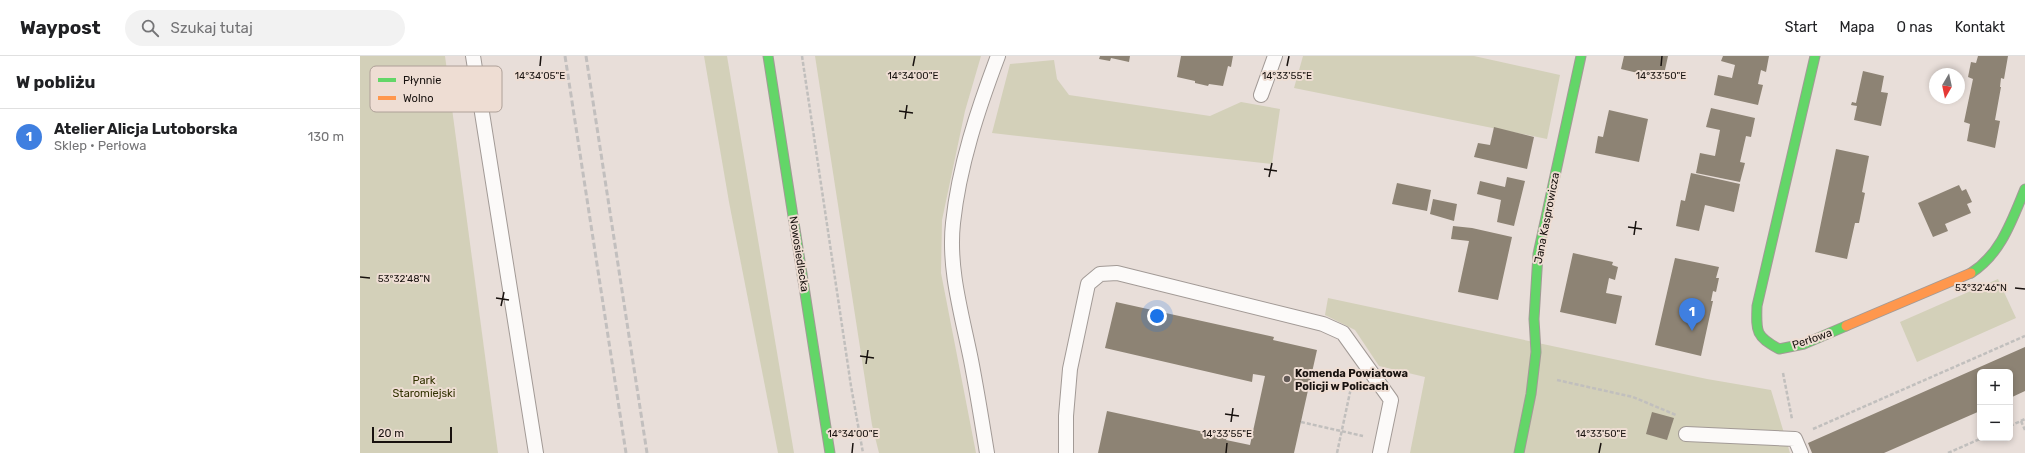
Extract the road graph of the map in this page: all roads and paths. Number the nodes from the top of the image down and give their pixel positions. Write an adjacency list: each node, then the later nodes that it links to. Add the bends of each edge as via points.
1 (473, 56): 8 (lane)
2 (768, 56): 27 (street, Nowosiedlecka)
3 (802, 56): 29 (path)
4 (998, 56): 30 (lane, via 975,118 953,223 956,291)
5 (1275, 56): 9 (lane)
6 (1581, 56): 15 (street, Jana Kasprowicza, via 1538,254 1534,319 1536,352)
7 (1815, 56): 13 (street, Perłowa, via 1757,306 1756,324 1762,339)
8 (475, 66)
9 (1260, 95)
10 (482, 112): 28 (lane)
11 (2025, 189): 13 (street, Perłowa, via 1997,248 1972,272 1804,344)
12 (2025, 336): 24 (path)
13 (1779, 349): 24 (path)
14 (1366, 364): 22 (path, via 1354,373); 26 (lane, via 1391,400); 31 (lane, via 1343,333 1323,324 1135,277 1116,273 1100,274 1088,284 1070,369)
15 (1533, 374): 16 (path, via 1633,397); 33 (street, Jana Kasprowicza)
16 (1682, 418)
17 (2025, 419): 18 (path)
18 (2021, 421): 20 (path); 21 (path)
19 (1301, 422): 22 (path)
20 (2013, 425)
21 (2025, 430)
22 (1342, 431): 26 (path); 32 (path)
23 (1686, 434): 24 (lane)
24 (1795, 439): 34 (lane)
25 (1977, 440): 35 (path)
26 (1381, 447)
27 (830, 452)
28 (536, 453)
29 (863, 453)
30 (987, 453)
31 (1066, 453)
32 (1337, 453)
33 (1519, 453)
34 (1801, 453)
35 (1948, 453)

